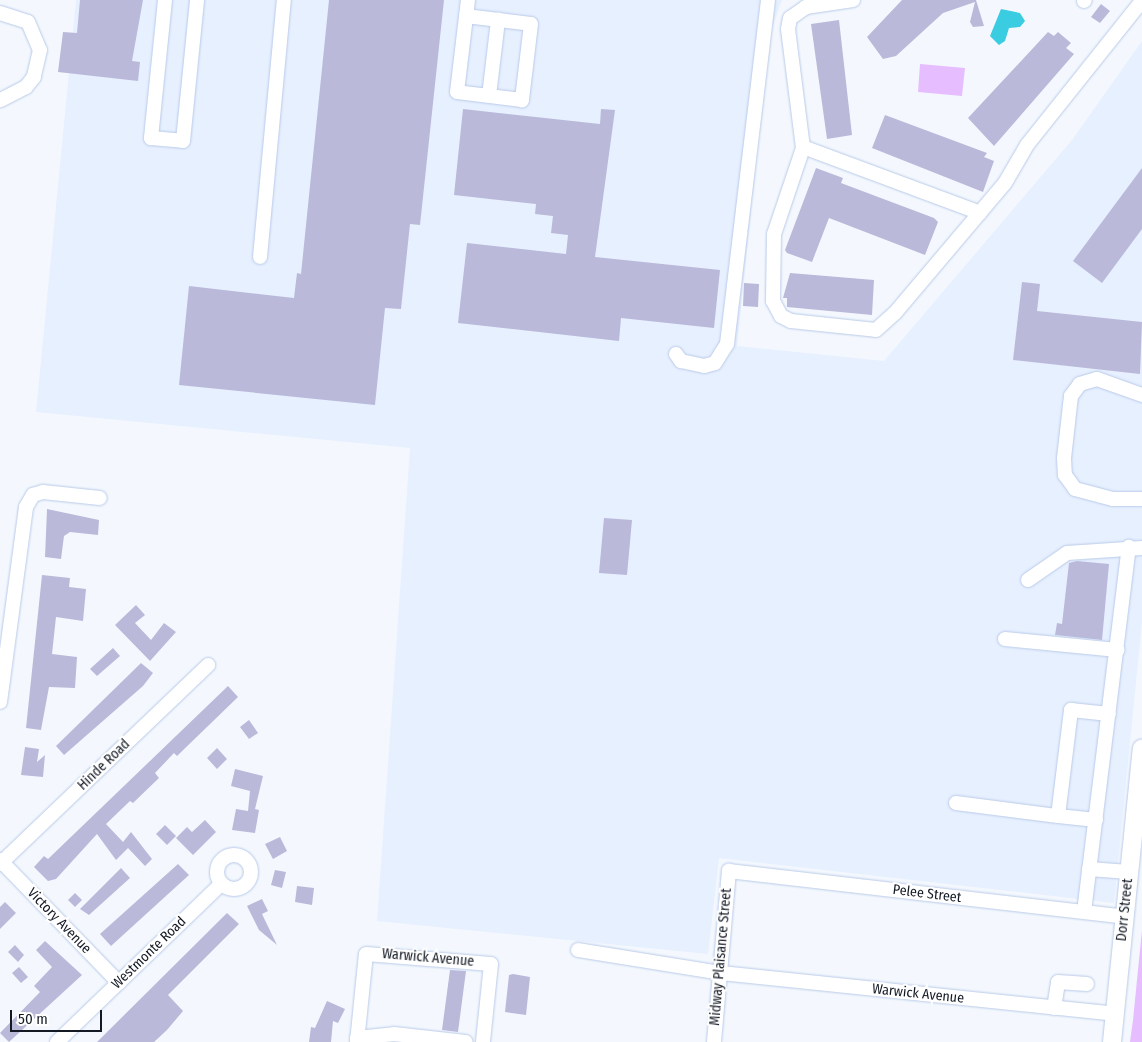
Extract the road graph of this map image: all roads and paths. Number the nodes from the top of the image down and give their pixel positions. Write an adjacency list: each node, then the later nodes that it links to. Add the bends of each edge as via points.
1 (165, 0): 2 (street, via 151,138 183,141)
2 (198, 0)
3 (284, 0): 15 (street)
4 (468, 0): 9 (street)
5 (768, 0): 16 (street, via 727,344 715,363 704,366 681,361)
6 (853, 0): 13 (street, via 806,7 790,18 788,29)
7 (1142, 1): 14 (street, via 1027,145 1009,178)
8 (0, 13): 12 (street, via 28,22 37,35 40,50 34,77)
9 (466, 16): 10 (street); 11 (street, via 457,92)
10 (498, 20): 11 (street); 11 (street, via 531,24 522,100)
11 (489, 96)
12 (0, 100)
13 (803, 147): 14 (street); 14 (street, via 774,234 774,301 781,316 791,320 876,330)
14 (980, 213)
15 (260, 257)
16 (676, 354)
17 (1142, 395): 19 (street, via 1097,380 1080,384 1071,396 1064,458 1065,475 1075,489 1113,499)
18 (100, 498): 25 (street, via 53,492 33,495 21,522)
19 (1142, 499)
20 (1136, 547): 21 (street, via 1067,553); 23 (street)
21 (1028, 580)
22 (1004, 639): 23 (street)
23 (1116, 650): 27 (street)
24 (208, 665): 32 (street, Hinde Road)
25 (2, 666): 26 (street)
26 (0, 702)
27 (1108, 714): 30 (street, via 1071,710); 31 (street)
28 (1142, 749): 35 (main road, Dorr Street)
29 (956, 804): 30 (street)
30 (1058, 816): 31 (street)
31 (1096, 820): 33 (street)
32 (1, 862): 41 (street, Victory Avenue)
33 (1089, 869): 35 (street); 37 (street)
34 (729, 871): 37 (street, Pelee Street); 40 (street, Midway Plaisance Street)
35 (1129, 872): 38 (main road, Dorr Street)
36 (220, 885): 41 (street, Westmonte Road)
37 (1084, 912): 38 (street, Pelee Street)
38 (1124, 917): 44 (main road, Dorr Street)
39 (578, 950): 40 (street, Warwick Avenue)
40 (721, 973): 43 (street, Warwick Avenue); 49 (street, Midway Plaisance Street)
41 (119, 983): 46 (street, Westmonte Road)
42 (1086, 984): 43 (street, via 1058,982)
43 (1054, 1008): 44 (street, Warwick Avenue)
44 (1115, 1014): 50 (main road, Dorr Street)
45 (357, 1040): 47 (street, via 394,1034); 48 (street, Warwick Avenue, via 366,954 491,964)
46 (57, 1042)
47 (466, 1042)
48 (483, 1042)
49 (714, 1042)
50 (1112, 1042)

